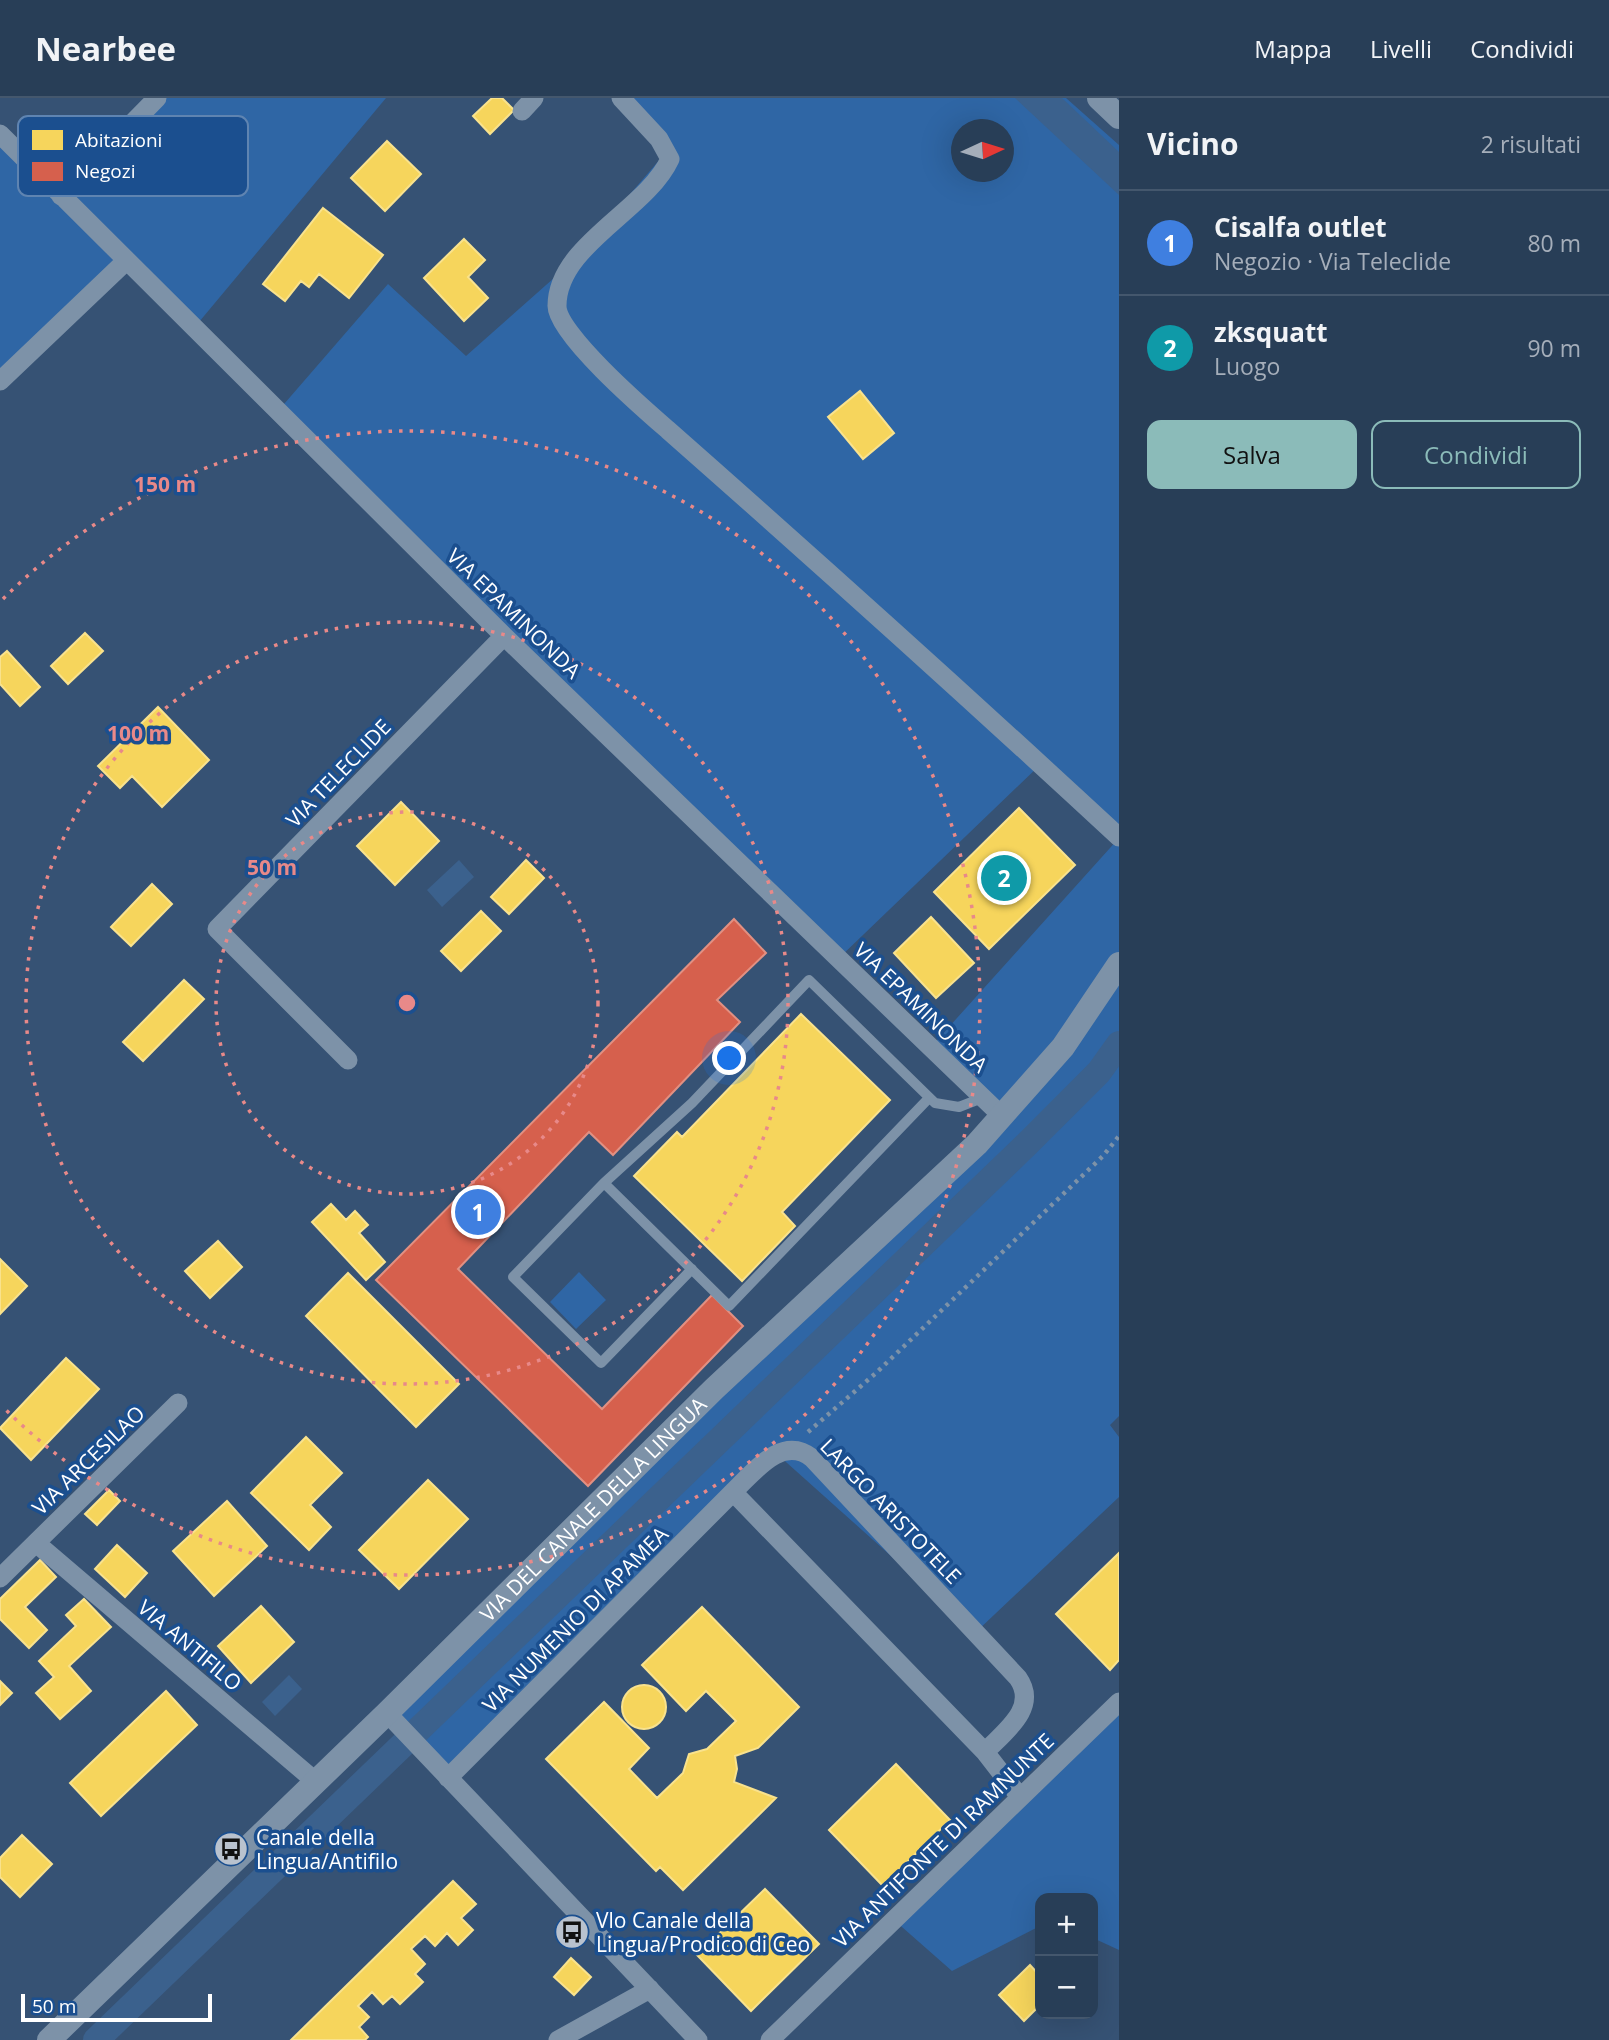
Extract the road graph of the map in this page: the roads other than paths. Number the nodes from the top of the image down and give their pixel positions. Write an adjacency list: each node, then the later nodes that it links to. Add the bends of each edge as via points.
1 (157, 98): 4 (street)
2 (621, 98): 12 (street, via 659,139 670,159 644,192 572,262 557,296 565,327 636,402 899,632)
3 (1099, 98): 5 (street)
4 (139, 116)
5 (1119, 117)
6 (0, 134): 7 (street, VIA EPAMINONDA)
7 (18, 152)
8 (61, 196): 9 (street, VIA EPAMINONDA)
9 (126, 261): 10 (street); 11 (street, VIA EPAMINONDA)
10 (0, 381)
11 (504, 636): 14 (street, VIA TELECLIDE, via 217,929); 16 (street, VIA EPAMINONDA)
12 (1119, 837)
13 (1119, 964): 17 (street, VIA DEL CANALE DELLA LINGUA, via 1079,1027)
14 (348, 1060)
15 (929, 1098): 16 (lane, via 959,1107); 18 (lane, via 809,980 692,1102); 19 (lane, via 729,1306)
16 (982, 1098): 17 (street, VIA EPAMINONDA)
17 (1003, 1117): 25 (street, VIA DEL CANALE DELLA LINGUA, via 713,1389)
18 (604, 1183): 19 (lane); 19 (lane, via 513,1277 601,1363)
19 (692, 1269)
20 (178, 1403): 22 (street, VIA ARCESILAO)
21 (733, 1492): 26 (street); 26 (street, LARGO ARISTOTELE, via 769,1458 789,1449 806,1454 824,1470 1021,1681 1023,1711); 27 (street, VIA NUMENIO DI APAMEA)
22 (36, 1543): 23 (street, VIA ARCESILAO); 28 (street, VIA ANTIFILO)
23 (0, 1578)
24 (1119, 1703): 29 (street, VIA ANTIFONTE DI RAMNUNTE)
25 (392, 1718): 27 (street); 28 (street, VIA DEL CANALE DELLA LINGUA)
26 (985, 1752): 29 (street)
27 (448, 1778): 30 (street)
28 (315, 1781): 31 (street, VIA DEL CANALE DELLA LINGUA)
29 (1020, 1797): 34 (street, VIA ANTIFONTE DI RAMNUNTE)
30 (650, 1989): 32 (street); 33 (street)
31 (49, 2040)
32 (558, 2040)
33 (698, 2040)
34 (770, 2040)

